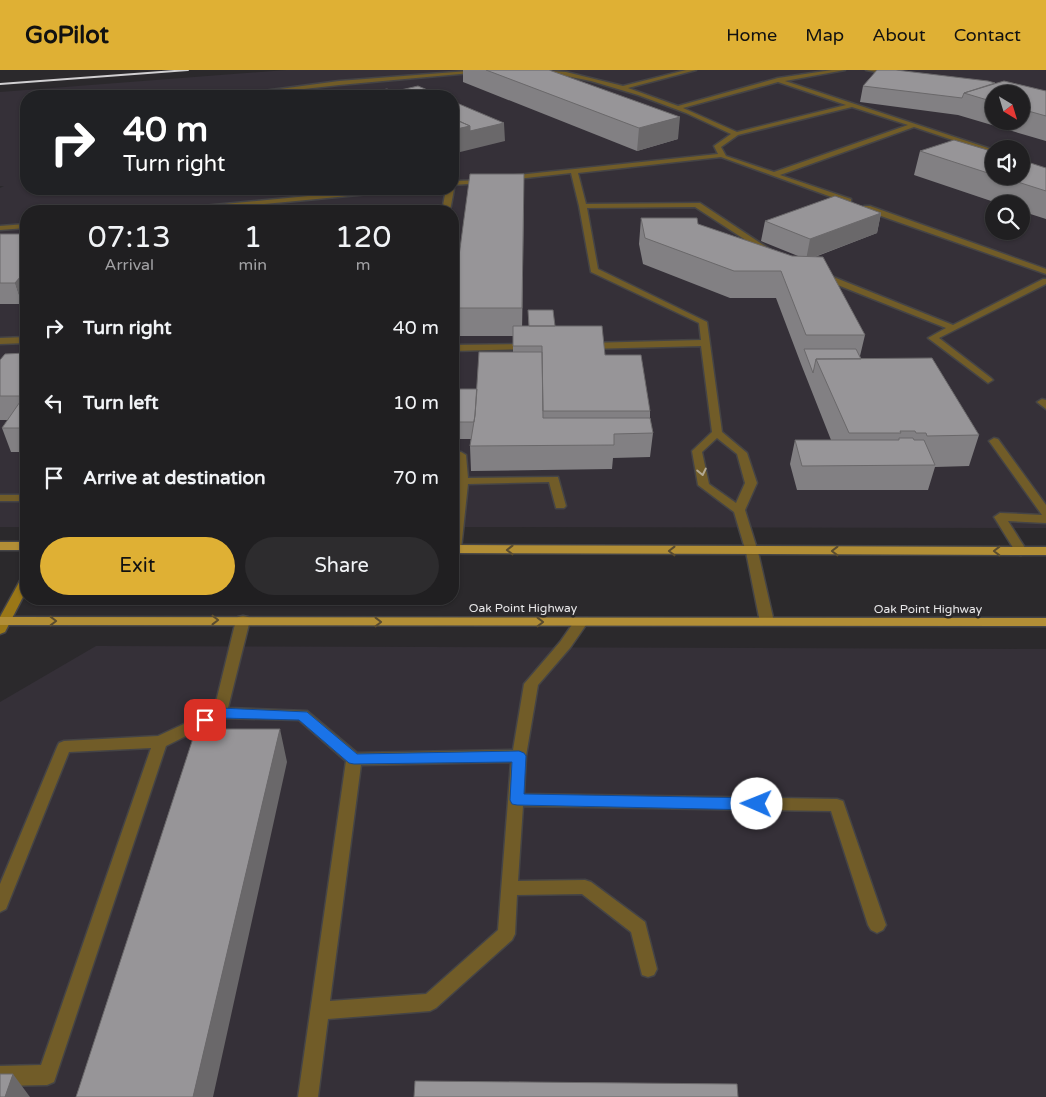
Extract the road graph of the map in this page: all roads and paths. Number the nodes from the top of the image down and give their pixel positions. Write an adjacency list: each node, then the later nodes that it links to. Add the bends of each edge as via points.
1 (501, 70): 9 (lane)
2 (539, 70): 8 (lane)
3 (693, 70): 8 (lane)
4 (842, 70): 7 (lane)
5 (870, 70): 6 (lane)
6 (903, 74)
7 (778, 80): 10 (lane); 11 (lane)
8 (625, 87): 11 (lane)
9 (280, 90)
10 (851, 105): 12 (lane); 13 (lane)
11 (679, 107): 13 (lane)
12 (912, 126): 14 (lane); 17 (lane)
13 (736, 134): 15 (lane, via 716,146)
14 (985, 149)
15 (723, 155): 16 (lane); 17 (lane)
16 (574, 172): 18 (lane); 23 (lane)
17 (773, 174): 28 (lane)
18 (499, 179)
19 (490, 180): 20 (lane)
20 (459, 183)
21 (349, 195): 22 (lane)
22 (264, 205)
23 (583, 206): 26 (lane, via 697,205); 33 (lane, via 594,270 703,322)
24 (20, 226): 25 (lane)
25 (0, 228)
26 (776, 256)
27 (810, 272): 30 (lane)
28 (1046, 272)
29 (1046, 281): 30 (lane)
30 (953, 328): 37 (lane, via 933,338)
31 (20, 340): 32 (lane)
32 (0, 341)
33 (706, 343): 34 (lane); 38 (lane)
34 (579, 346)
35 (540, 347): 36 (lane)
36 (459, 348)
37 (988, 380)
38 (717, 433): 46 (lane, via 742,453 751,483); 46 (lane, one-way to 46, via 697,451 704,485)
39 (994, 441): 47 (lane)
40 (459, 455): 41 (lane)
41 (463, 481): 42 (lane); 45 (lane, via 554,479)
42 (459, 491)
43 (0, 498): 44 (lane)
44 (20, 498)
45 (560, 506)
46 (739, 510): 54 (lane)
47 (1046, 513)
48 (1046, 519): 52 (lane, via 1000,517)
49 (0, 546): 50 (main road)
50 (20, 546)
51 (459, 549): 54 (main road, one-way to 51)
52 (1021, 551): 53 (main road); 54 (main road, one-way to 54)
53 (1046, 551)
54 (752, 552): 58 (lane)
55 (20, 591): 60 (street)
56 (242, 620): 57 (main road, Oak Point Highway, one-way to 57); 60 (main road, Oak Point Highway, one-way to 56); 61 (lane)
57 (581, 622): 58 (main road, Oak Point Highway); 63 (lane, via 531,684)
58 (768, 622): 59 (main road, Oak Point Highway)
59 (1046, 622)
60 (1, 624)
61 (220, 713): 62 (lane); 64 (lane, via 302,715)
62 (160, 742): 67 (lane, via 64,747); 71 (lane, via 47,1076)
63 (519, 756): 64 (lane); 65 (lane)
64 (354, 759): 70 (lane)
65 (517, 800): 66 (lane); 68 (lane, via 837,806)
66 (510, 888): 69 (lane, via 585,887 639,928); 70 (lane, via 506,934 430,1002)
67 (0, 904)
68 (877, 925)
69 (648, 969)
70 (321, 1011): 72 (lane)
71 (0, 1076)
72 (308, 1097)

